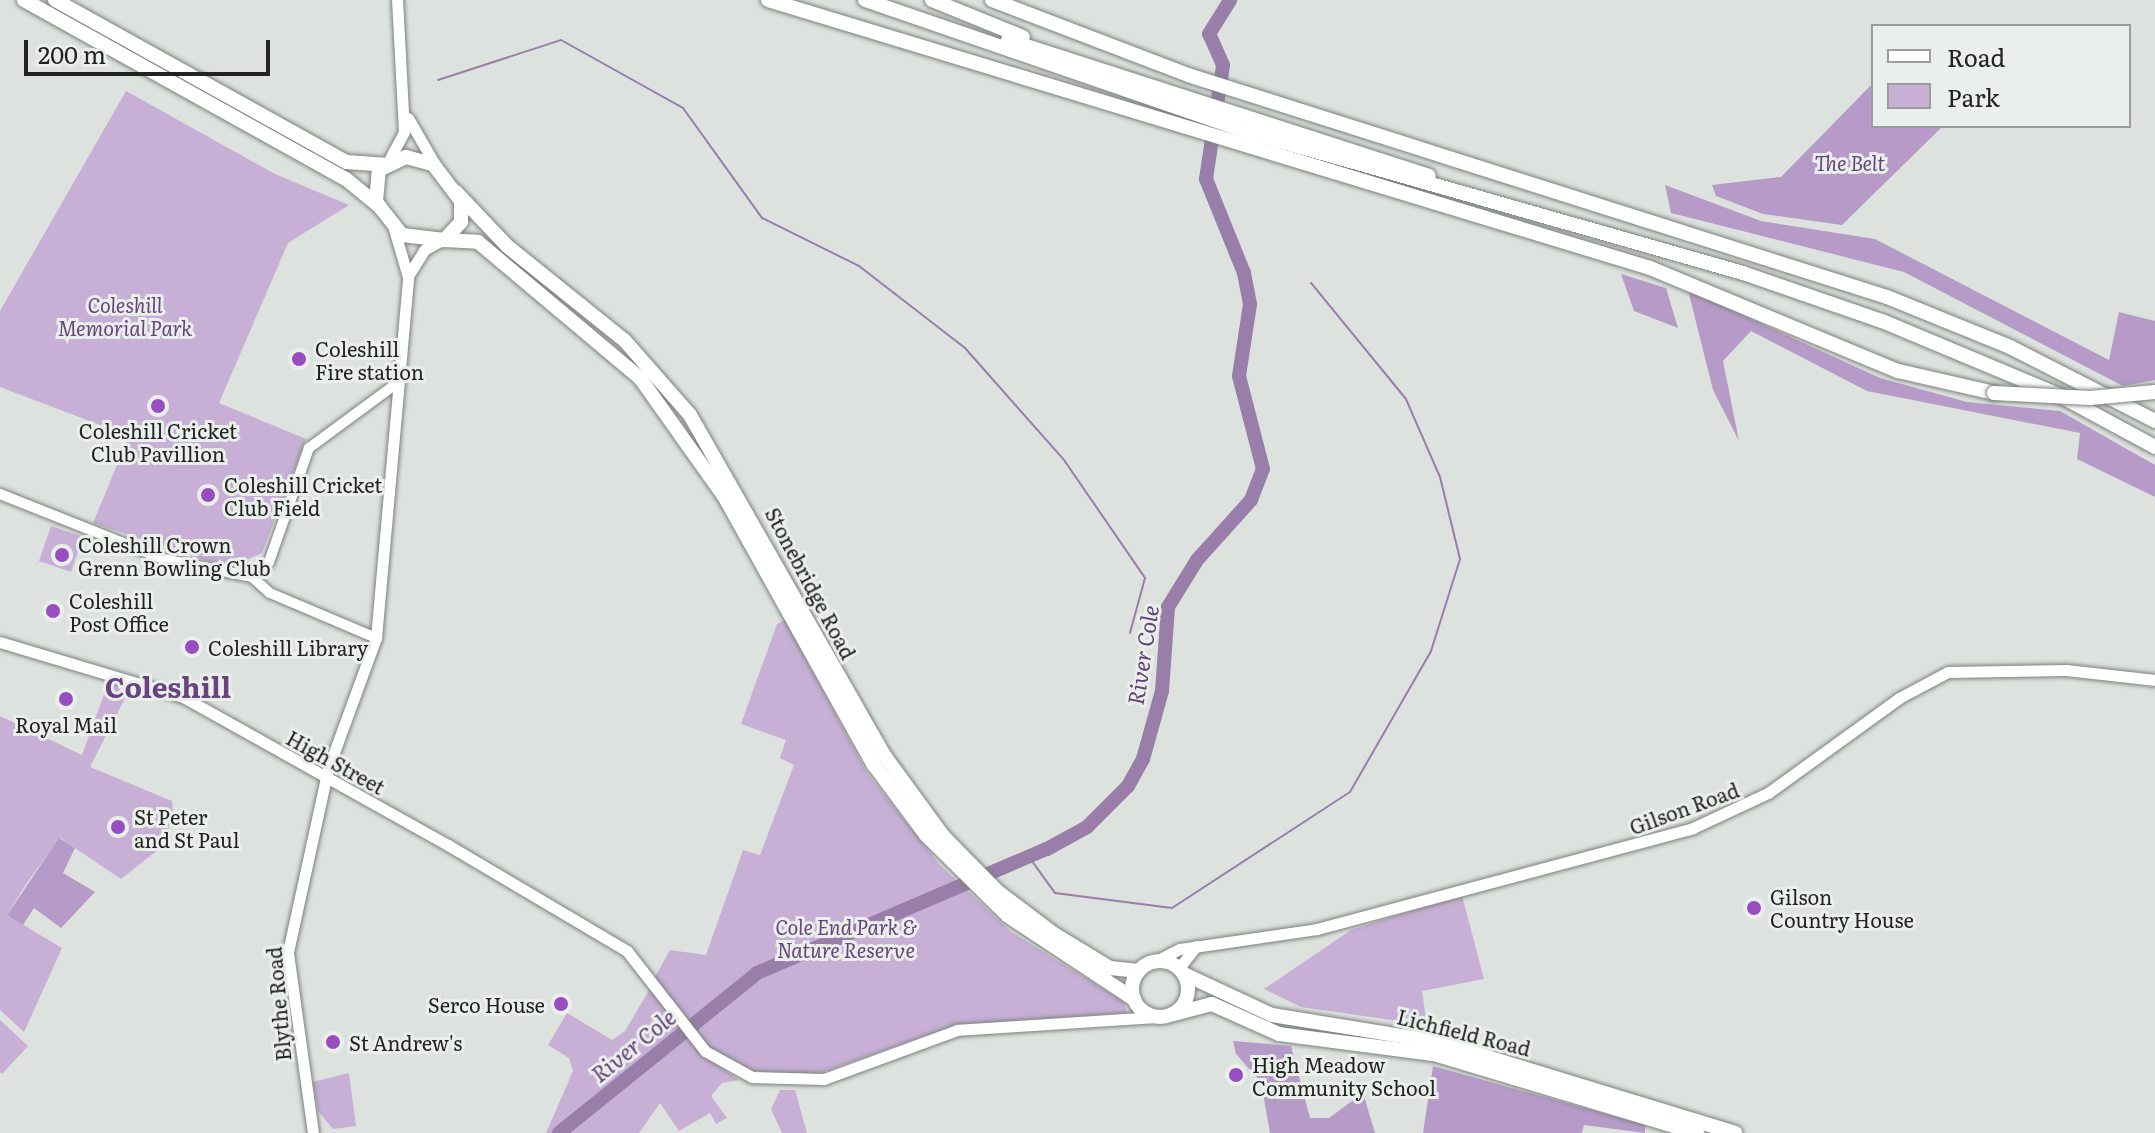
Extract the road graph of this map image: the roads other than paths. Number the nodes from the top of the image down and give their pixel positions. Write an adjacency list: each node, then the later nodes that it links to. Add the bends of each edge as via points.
1 (24, 0): 15 (highway, via 322,165)
2 (55, 0): 12 (highway, via 346,162)
3 (397, 0): 11 (main road)
4 (768, 0): 20 (highway, bridge, via 1650,268 1898,371 1994,393 2090,398)
5 (865, 0): 10 (highway)
6 (875, 0): 9 (highway)
7 (932, 0): 9 (highway)
8 (992, 0): 21 (highway, via 1188,75 1887,297 2010,347)
9 (1087, 63): 10 (highway)
10 (1180, 101): 22 (highway, via 1882,321 2059,395)
11 (405, 109): 12 (main road, via 402,145); 13 (main road)
12 (386, 163): 13 (highway, via 413,157); 15 (highway, via 373,186)
13 (438, 169): 14 (highway)
14 (456, 192): 17 (highway, via 463,215); 29 (highway, Stonebridge Road, via 507,246 625,341 690,415 884,755)
15 (379, 206): 16 (highway)
16 (394, 228): 17 (highway, via 414,241); 18 (main road)
17 (442, 241): 18 (main road, via 420,255); 29 (highway, Stonebridge Road, via 478,242 640,378 724,496 874,765)
18 (408, 277): 19 (main road, Blythe Road)
19 (400, 381): 24 (street, via 309,448 269,562); 25 (main road, Blythe Road)
20 (2155, 392)
21 (2155, 421)
22 (2155, 447)
23 (0, 494): 24 (street, via 163,559)
24 (252, 577): 25 (street, via 321,616)
25 (376, 638): 28 (main road, Blythe Road)
26 (0, 642): 28 (main road, High Street, via 166,690)
27 (2155, 680): 31 (main road, Gilson Road, via 1956,669 1899,698 1759,798 1673,835 1317,929)
28 (325, 780): 38 (main road, High Street, via 635,958 705,1051 752,1077 807,1082 945,1032); 39 (main road, Blythe Road, via 288,952)
29 (959, 863): 30 (highway, Stonebridge Road)
30 (990, 893): 33 (highway, Stonebridge Road, via 1094,959); 35 (highway, Stonebridge Road, via 1076,968)
31 (1197, 946): 32 (main road, Gilson Road); 34 (main road)
32 (1156, 961): 33 (highway); 34 (highway)
33 (1139, 971): 35 (highway)
34 (1182, 971): 36 (highway, via 1187,996); 41 (highway, Lichfield Road, via 1272,1015 1438,1042)
35 (1135, 1002): 37 (highway); 38 (main road)
36 (1174, 1014): 37 (highway); 40 (highway, Lichfield Road, via 1212,1004 1279,1034 1434,1054)
37 (1159, 1017): 38 (main road)
38 (1121, 1023)
39 (313, 1133)
40 (1697, 1133)
41 (1735, 1133)

